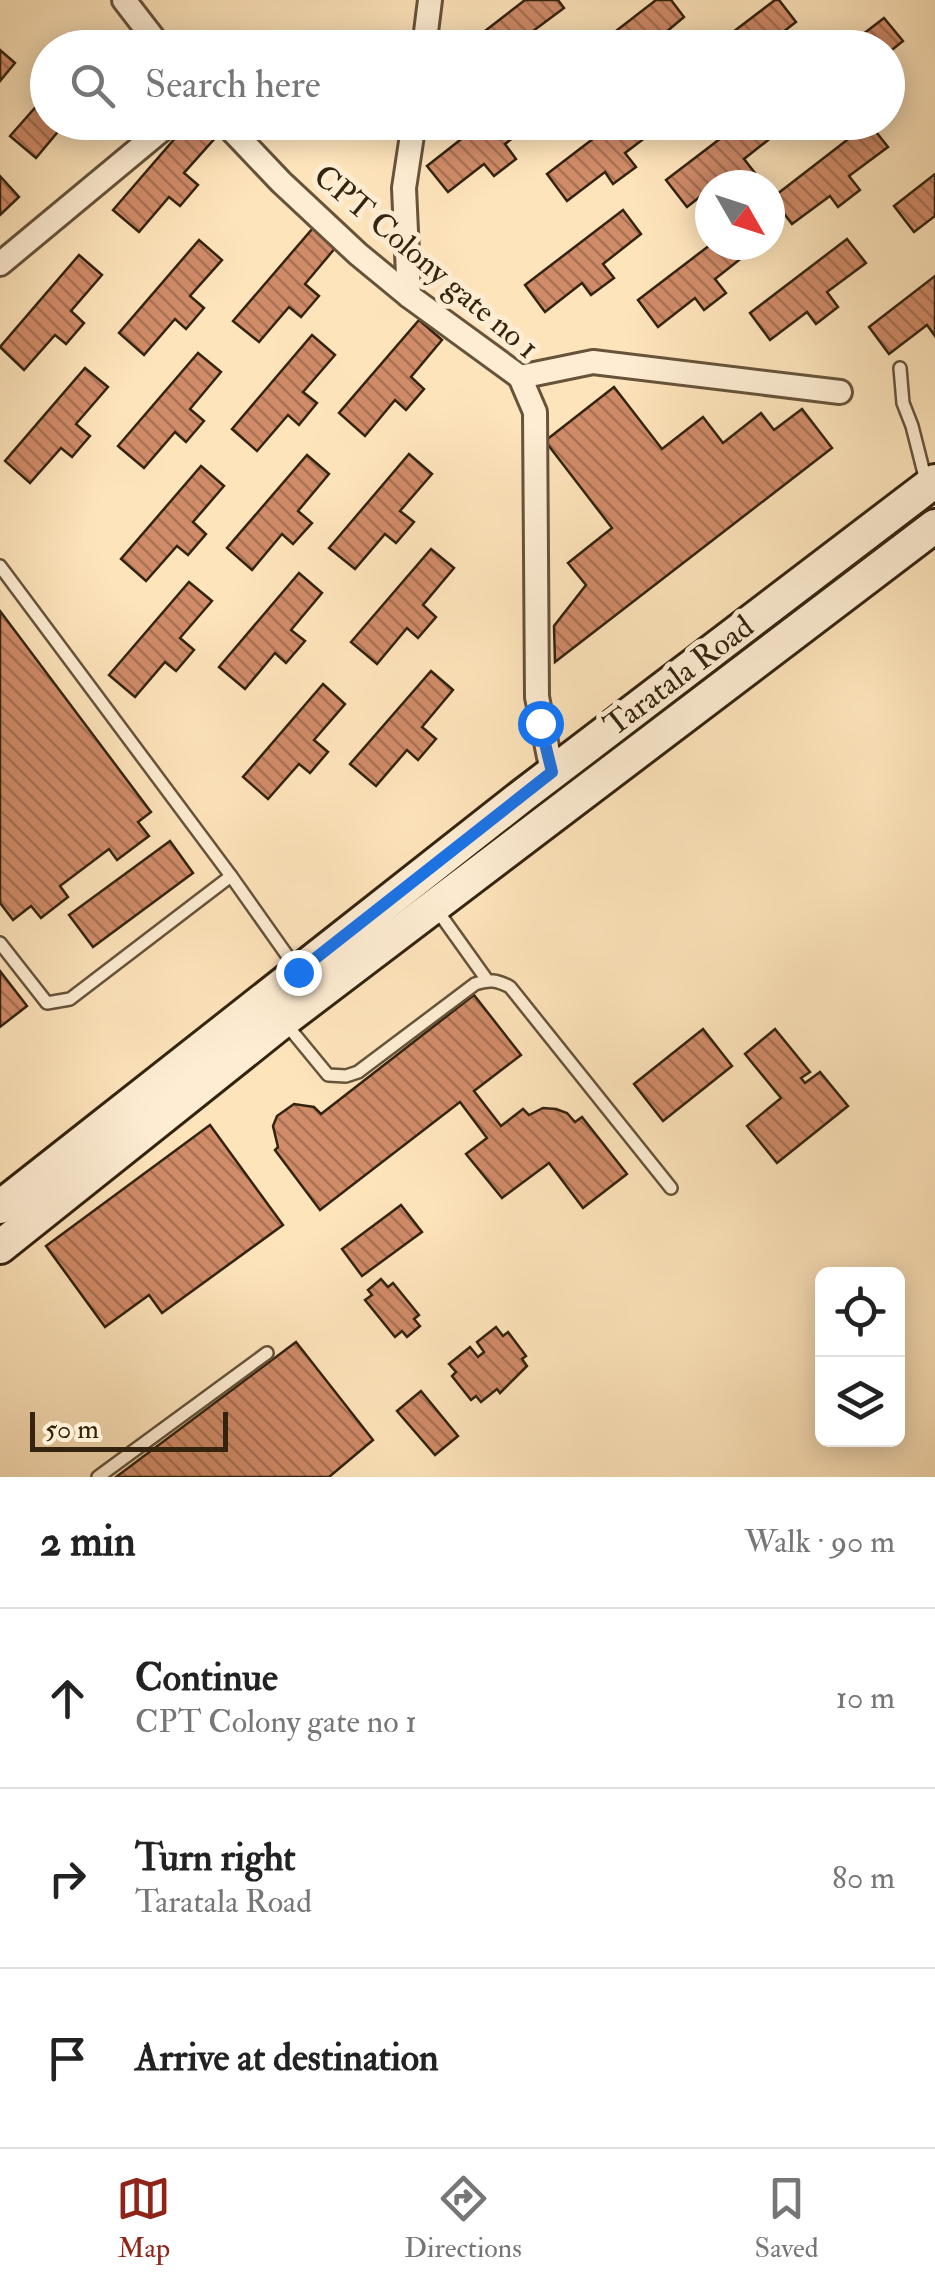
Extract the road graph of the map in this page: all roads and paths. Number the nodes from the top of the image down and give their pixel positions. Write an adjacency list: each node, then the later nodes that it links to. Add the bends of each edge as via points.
1 (124, 0): 3 (street)
2 (430, 0): 4 (street)
3 (147, 30)
4 (426, 30)
5 (149, 140): 8 (street)
6 (241, 140): 9 (street, CPT Colony gate no 1)
7 (411, 140): 9 (street, via 404,188)
8 (0, 264)
9 (409, 296): 11 (street, CPT Colony gate no 1)
10 (900, 368): 13 (lane, via 903,403)
11 (520, 377): 12 (street, via 593,362); 16 (street, CPT Colony gate no 1, via 536,412 537,697)
12 (840, 392)
13 (931, 484): 16 (main road, Taratala Road)
14 (935, 526): 18 (main road)
15 (0, 566): 19 (lane)
16 (552, 772): 17 (main road, Taratala Road)
17 (522, 796): 18 (main road); 22 (main road, Taratala Road)
18 (543, 824): 20 (main road)
19 (232, 876): 21 (lane, via 70,998 48,1003); 22 (lane)
20 (435, 908): 23 (lane); 24 (main road)
21 (0, 943)
22 (298, 972): 26 (main road, Taratala Road)
23 (487, 980): 24 (lane, via 346,1076 328,1075); 25 (lane, via 510,988)
24 (284, 1021): 27 (main road)
25 (671, 1188)
26 (0, 1207)
27 (0, 1247)
28 (266, 1353): 29 (lane)
29 (98, 1477)

